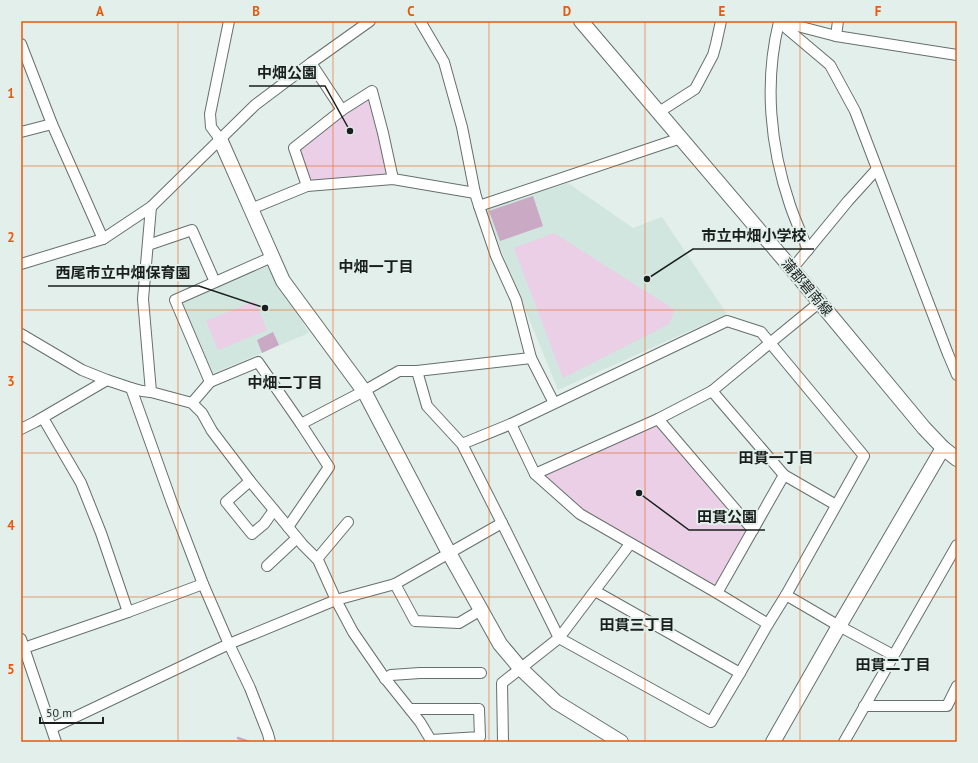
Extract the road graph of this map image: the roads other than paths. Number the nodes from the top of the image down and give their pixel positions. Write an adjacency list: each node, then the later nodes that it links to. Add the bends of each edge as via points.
1 (229, 21): 17 (street, via 210,114 211,127)
2 (370, 21): 11 (street)
3 (420, 21): 21 (street, via 444,62 462,127)
4 (582, 21): 13 (street, 蒲郡碧南線)
5 (721, 21): 13 (street, via 712,55 695,89)
6 (777, 21): 8 (street); 18 (street, via 830,65 854,111); 27 (street, via 770,91 773,134 778,166)
7 (838, 21): 8 (street)
8 (836, 36): 10 (street)
9 (21, 44): 14 (street)
10 (957, 55)
11 (311, 63): 12 (street); 17 (street, via 255,105)
12 (342, 110): 19 (street, via 372,91); 20 (street, via 294,148)
13 (659, 112): 16 (street, 蒲郡碧南線)
14 (52, 124): 15 (street); 25 (street)
15 (21, 132)
16 (681, 138): 22 (street); 30 (street, 蒲郡碧南線)
17 (220, 139): 23 (street); 24 (street)
18 (877, 169): 27 (street); 37 (street)
19 (394, 180): 20 (street); 21 (street)
20 (306, 186): 24 (street)
21 (475, 193): 22 (street)
22 (479, 206): 35 (street, via 496,256 516,300)
23 (151, 207): 25 (street); 26 (street)
24 (250, 208): 28 (street)
25 (103, 239): 29 (street)
26 (148, 245): 31 (street, via 192,230); 43 (street, via 143,299)
27 (808, 250): 30 (street)
28 (272, 257): 31 (street); 41 (street, via 283,281)
29 (21, 264)
30 (792, 269): 32 (street, 蒲郡碧南線)
31 (216, 282): 39 (street, via 175,300)
32 (820, 302): 34 (street); 52 (street, 蒲郡碧南線, via 919,423)
33 (21, 334): 38 (street, via 82,370)
34 (770, 342): 42 (street); 45 (street, via 761,332 727,321); 57 (street, via 864,456)
35 (531, 358): 36 (street); 45 (street)
36 (417, 371): 41 (street, via 399,371); 51 (street, via 427,406)
37 (957, 375)
38 (107, 380): 40 (street); 46 (street)
39 (210, 382): 44 (street); 48 (street, via 258,362)
40 (131, 388): 43 (street); 69 (street)
41 (364, 391): 48 (street); 66 (street)
42 (712, 391): 47 (street); 55 (street)
43 (151, 392): 44 (street)
44 (192, 403): 56 (street, via 202,413 212,431)
45 (554, 403): 49 (street)
46 (43, 418): 50 (street); 76 (street, via 81,483 102,533)
47 (658, 420): 54 (street); 62 (street)
48 (301, 424): 61 (street, via 329,466)
49 (511, 424): 51 (street); 54 (street)
50 (21, 429)
51 (462, 444): 60 (street)
52 (944, 448): 53 (street, 蒲郡碧南線); 78 (street)
53 (957, 459)
54 (535, 474): 64 (street, via 580,514)
55 (784, 474): 57 (street); 62 (street)
56 (250, 481): 58 (street); 58 (street, via 226,502 252,534 264,524)
57 (836, 505): 73 (street)
58 (274, 510): 61 (street)
59 (348, 522): 67 (street)
60 (502, 523): 66 (street); 79 (street)
61 (288, 527): 63 (street)
62 (753, 530): 72 (street)
63 (297, 538): 67 (street); 68 (street)
64 (630, 544): 71 (street); 72 (street)
65 (957, 545): 82 (street)
66 (449, 553): 70 (street); 75 (street)
67 (317, 559): 74 (street)
68 (267, 566)
69 (203, 584): 76 (street); 81 (street)
70 (396, 584): 74 (street); 75 (street, via 415,621 459,623)
71 (594, 591): 79 (street); 85 (street)
72 (717, 592): 77 (street)
73 (786, 595): 77 (street); 78 (street)
74 (336, 600): 81 (street); 86 (street, via 353,632)
75 (480, 610): 83 (street, via 500,644)
76 (128, 612): 80 (street)
77 (768, 624): 85 (street)
78 (839, 626): 82 (street); 96 (street)
79 (559, 638): 83 (street); 85 (street, via 711,722)
80 (23, 644): 90 (street)
81 (230, 644): 90 (street); 93 (street)
82 (893, 655): 88 (street)
83 (521, 669): 94 (street, via 502,683); 95 (street, via 556,702)
84 (481, 673): 86 (street, via 420,673 391,675)
85 (740, 673)
86 (385, 678): 89 (street)
87 (957, 686): 88 (street, via 947,706)
88 (864, 706): 97 (street)
89 (410, 709): 91 (street); 91 (street, via 479,708 480,737)
90 (52, 728): 92 (street)
91 (431, 741)
92 (56, 742)
93 (270, 742)
94 (503, 742)
95 (621, 742)
96 (773, 742)
97 (844, 742)

